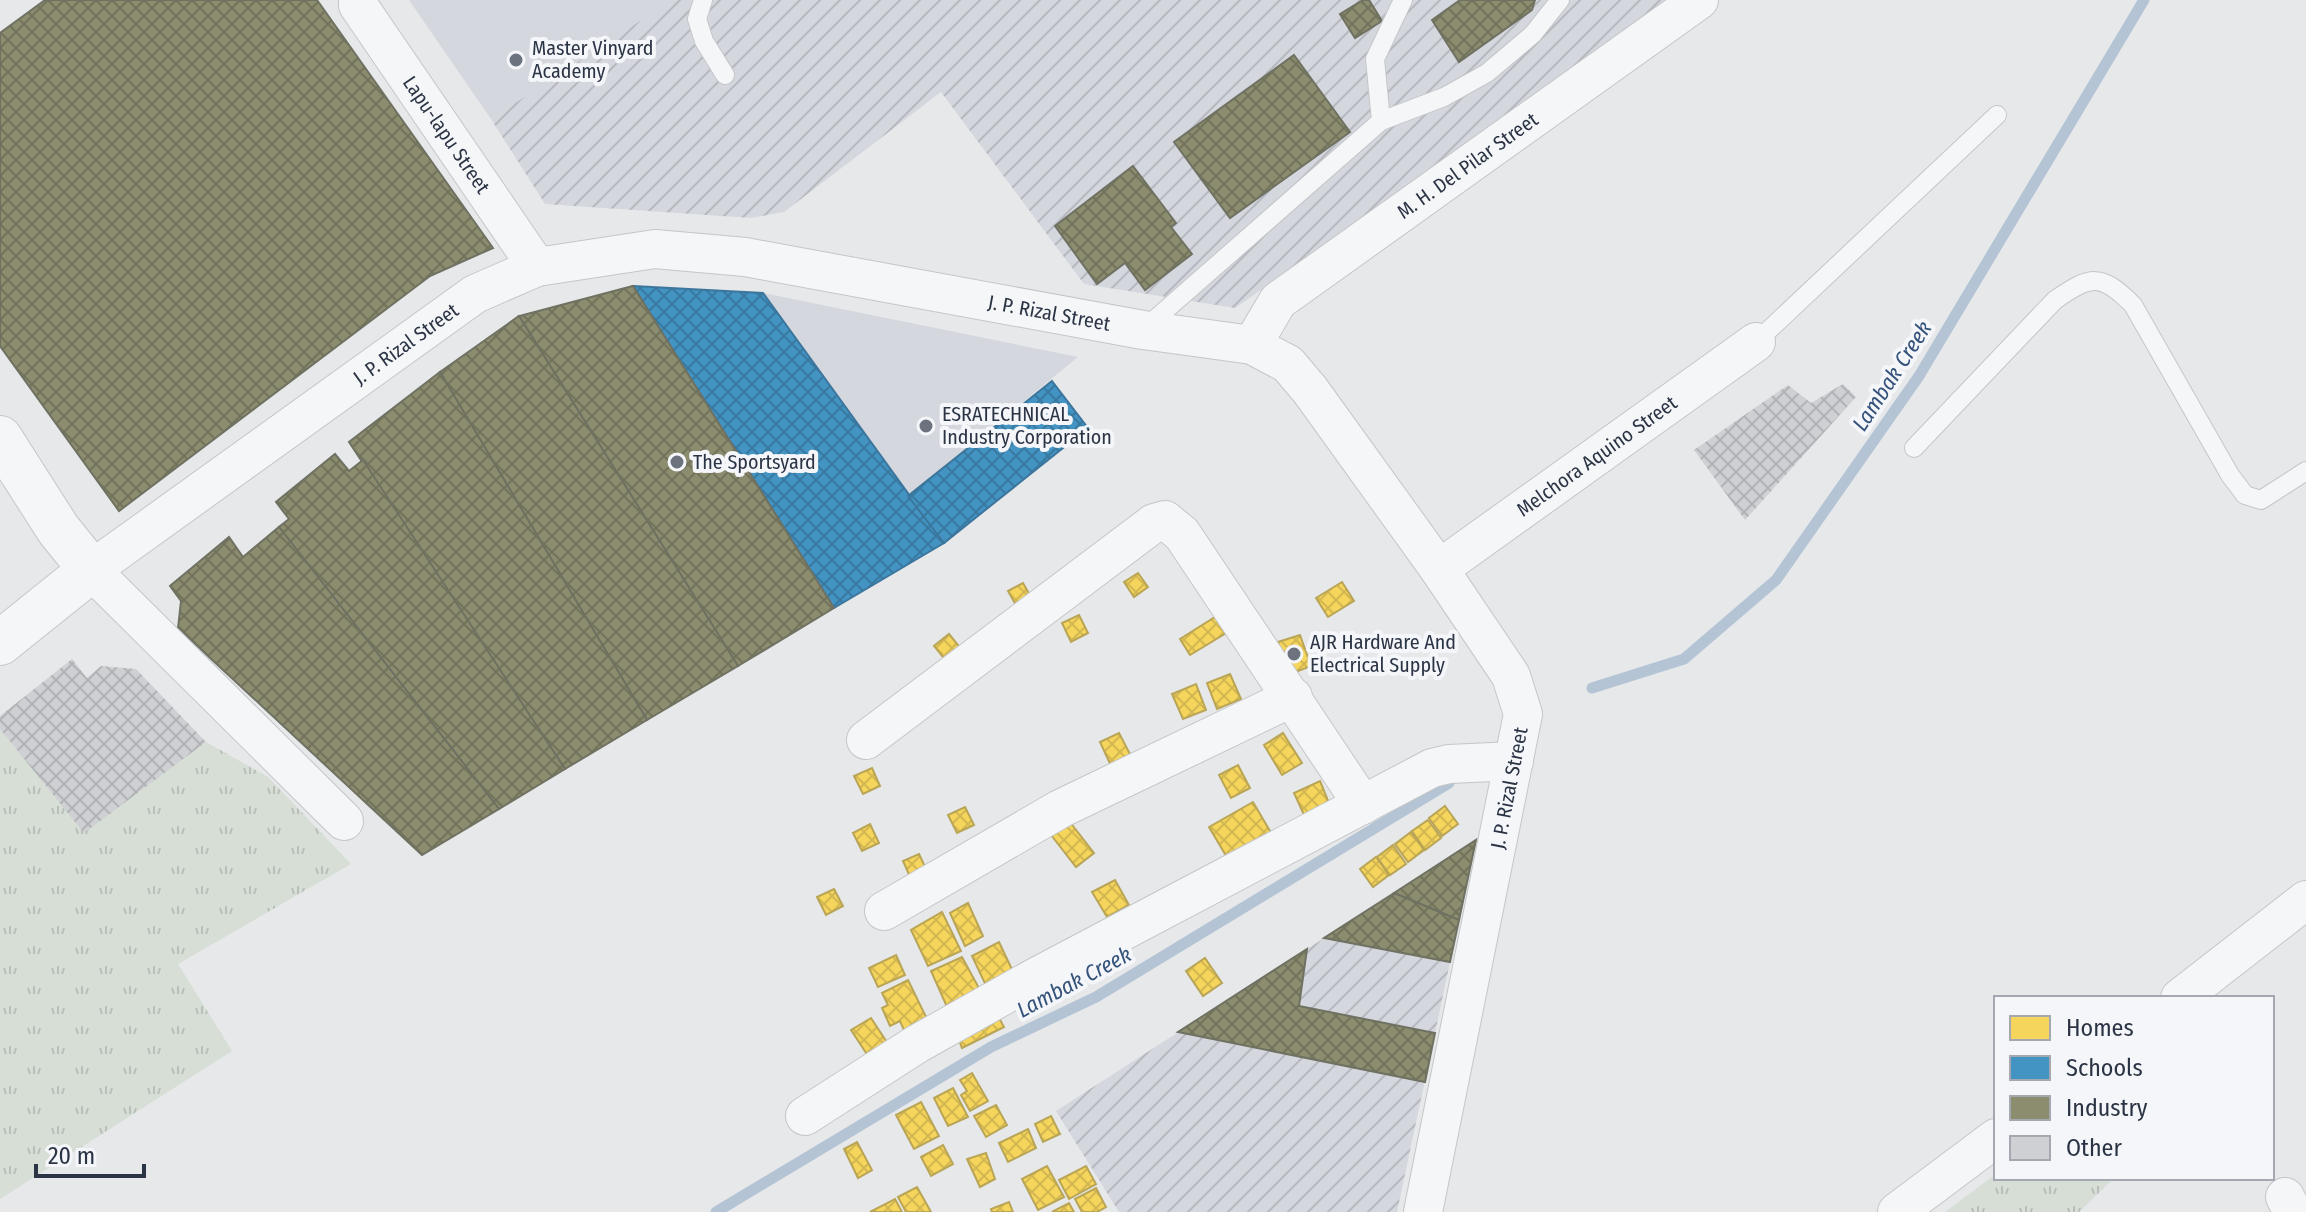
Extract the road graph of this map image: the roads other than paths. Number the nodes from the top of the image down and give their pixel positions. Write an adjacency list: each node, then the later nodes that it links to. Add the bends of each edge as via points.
1 (358, 0): 9 (street, Lapu-lapu Street)
2 (703, 0): 6 (lane, via 697,19)
3 (1403, 0): 8 (lane, via 1375,59)
4 (1560, 0): 8 (lane, via 1533,34 1487,73 1444,97)
5 (1699, 0): 12 (street, M. H. Del Pilar Street, via 1278,301)
6 (725, 75)
7 (1997, 115): 11 (lane)
8 (1381, 121): 10 (lane)
9 (537, 267): 10 (street, J. P. Rizal Street, via 655,249 745,257); 17 (street, J. P. Rizal Street, via 475,294)
10 (1143, 330): 12 (street, J. P. Rizal Street)
11 (1756, 342): 16 (street, Melchora Aquino Street)
12 (1252, 345): 16 (street, J. P. Rizal Street, via 1288,364 1310,390)
13 (0, 438): 17 (street)
14 (1914, 448): 15 (lane, via 2055,300 2080,283 2098,280 2115,287 2133,305 2245,495 2261,500)
15 (2306, 471)
16 (1439, 569): 21 (street, J. P. Rizal Street, via 1511,676 1523,714)
17 (91, 570): 18 (street, J. P. Rizal Street); 23 (street)
18 (0, 643)
19 (1293, 697): 20 (street, via 1182,534 1165,520 1154,523); 22 (street); 25 (street, via 1060,809)
20 (866, 740)
21 (1514, 761): 22 (street, via 1432,768); 29 (street, J. P. Rizal Street)
22 (1363, 805): 27 (street, via 1036,977)
23 (344, 821)
24 (2306, 900): 26 (street)
25 (884, 911)
26 (2183, 996)
27 (805, 1116)
28 (1994, 1139): 30 (street)
29 (1423, 1212)
30 (1897, 1212)

